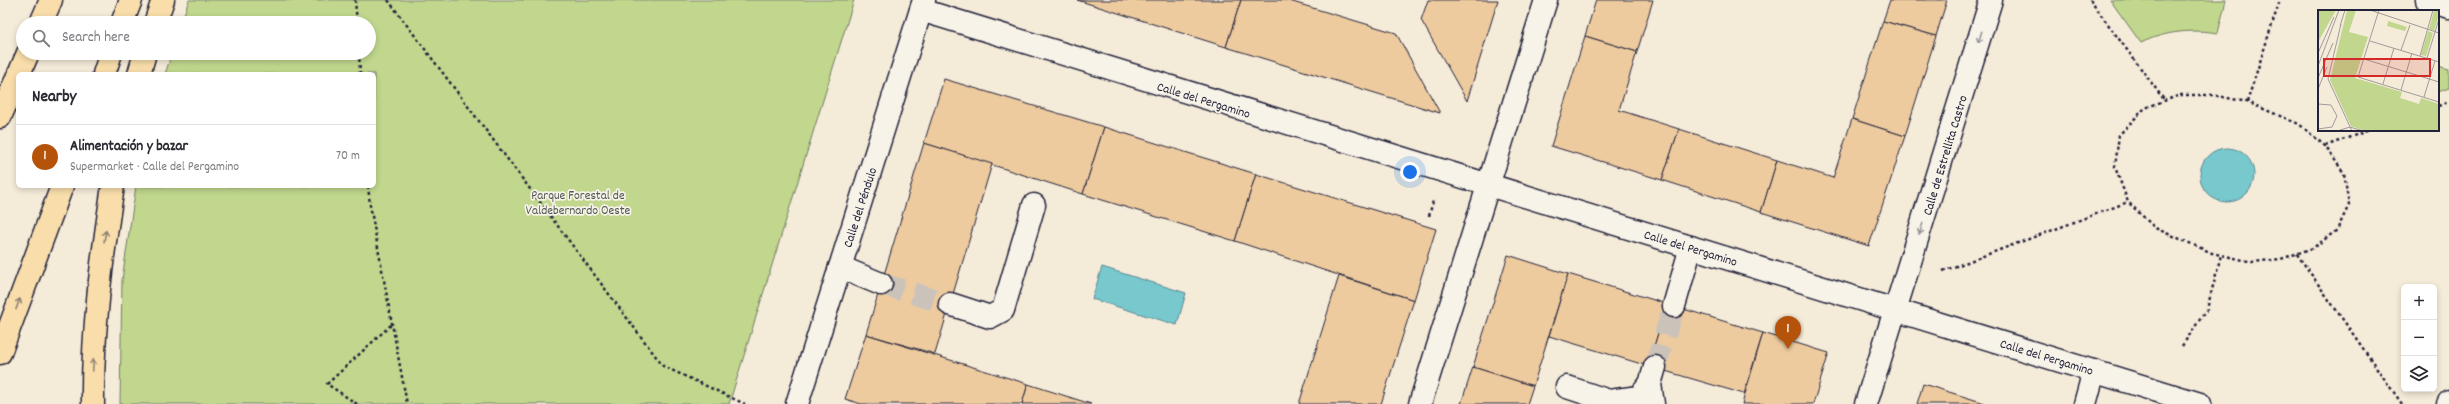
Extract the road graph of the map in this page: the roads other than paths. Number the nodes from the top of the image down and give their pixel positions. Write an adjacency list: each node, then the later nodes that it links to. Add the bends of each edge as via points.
1 (51, 0): 9 (highway)
2 (130, 0): 10 (highway)
3 (163, 0): 11 (highway)
4 (1546, 0): 20 (street)
5 (1991, 0): 29 (street, Calle de Estrellita Castro, one-way to 29)
6 (2427, 0): 8 (street)
7 (922, 5): 20 (street, Calle del Pergamino); 25 (street, Calle del Péndulo)
8 (2449, 7)
9 (44, 16)
10 (124, 16)
11 (157, 16)
12 (25, 60): 15 (highway)
13 (109, 60): 16 (highway)
14 (143, 60): 17 (highway)
15 (19, 72)
16 (105, 72)
17 (140, 72)
18 (16, 80): 19 (highway)
19 (0, 117)
20 (1488, 186): 24 (street, Calle del Pergamino); 36 (street)
21 (61, 188): 30 (highway, one-way to 21)
22 (113, 188): 34 (highway, one-way to 22, via 92,370 99,276)
23 (1034, 205): 27 (street, via 1003,310 990,317)
24 (1691, 247): 28 (street); 29 (street, Calle del Pergamino)
25 (840, 267): 26 (street); 35 (street, Calle del Péndulo)
26 (881, 284)
27 (950, 304)
28 (1674, 306)
29 (1894, 308): 31 (street, Calle del Pergamino); 37 (street)
30 (0, 353)
31 (2094, 371): 38 (street); 39 (street, Calle del Pergamino)
32 (1653, 385): 33 (street, via 1639,397 1608,401)
33 (1567, 387)
34 (93, 404)
35 (797, 404)
36 (1420, 404)
37 (1866, 404)
38 (2085, 404)
39 (2200, 404)

